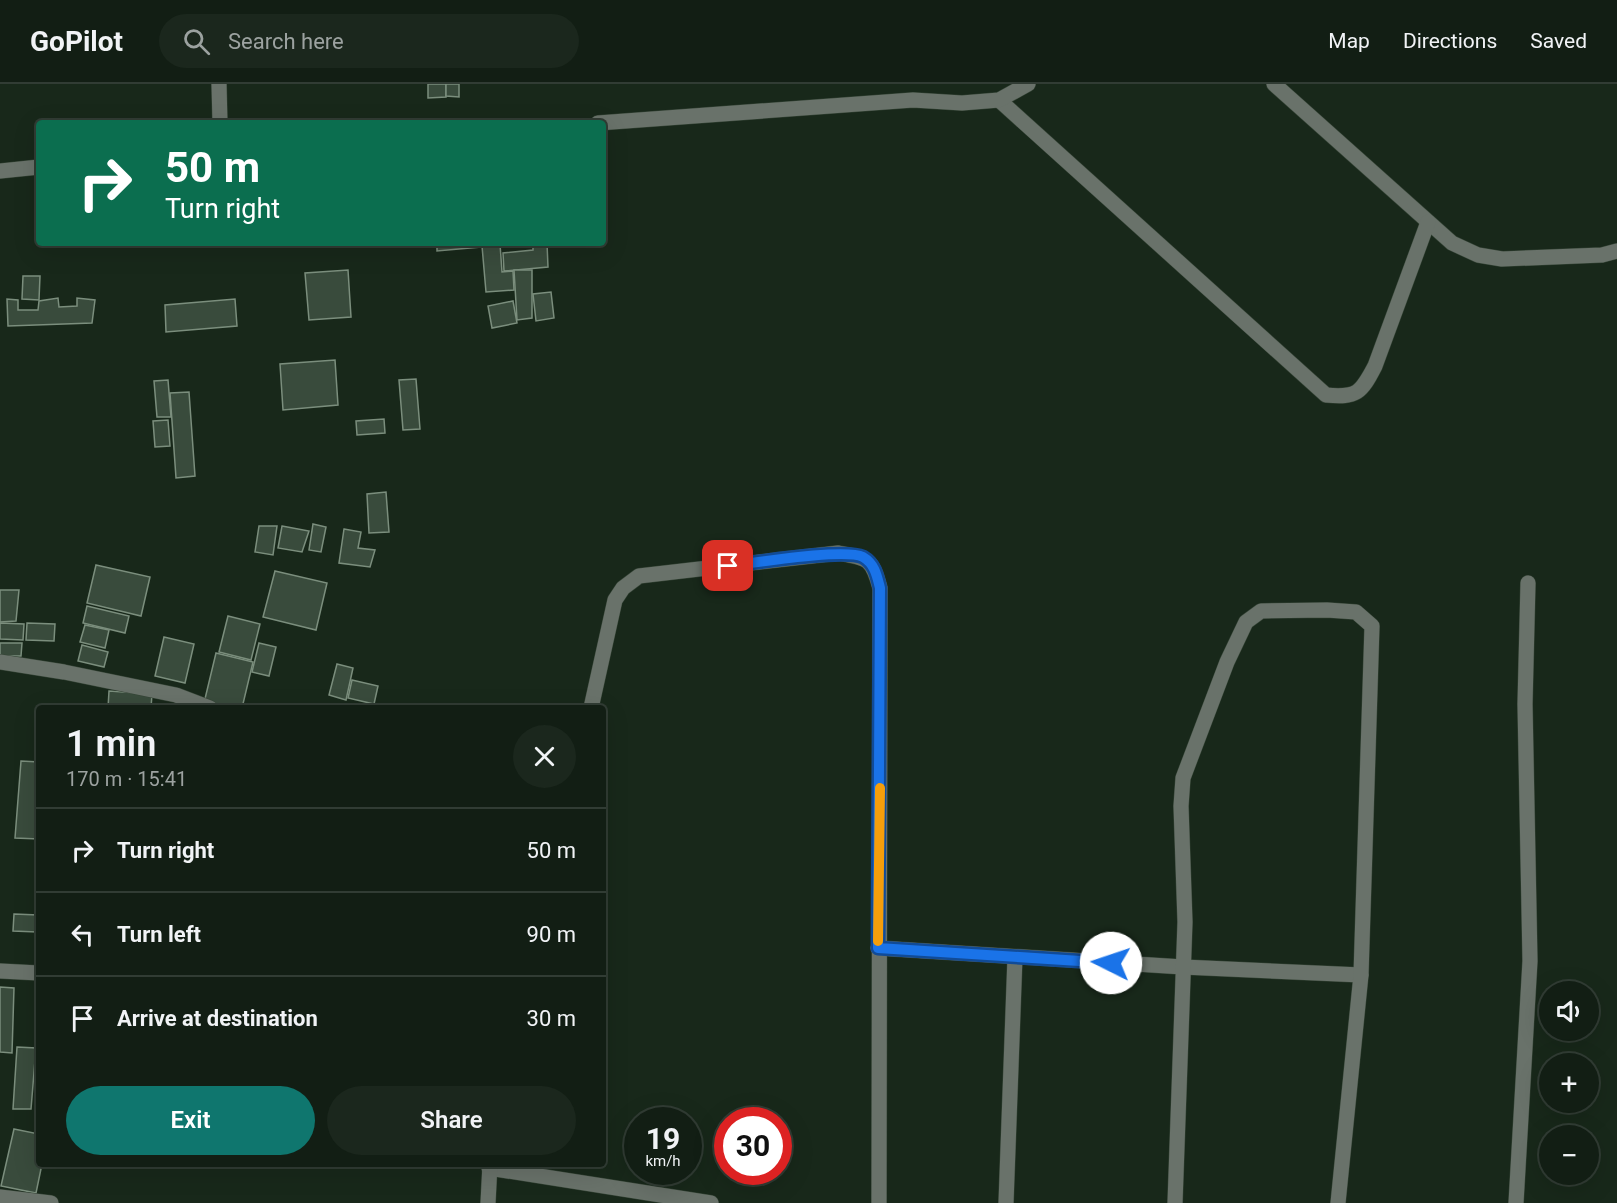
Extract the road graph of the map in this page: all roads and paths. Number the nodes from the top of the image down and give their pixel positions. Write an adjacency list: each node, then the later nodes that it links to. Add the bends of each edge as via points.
1 (219, 84): 5 (street)
2 (1028, 84): 4 (street)
3 (1274, 84): 9 (street)
4 (999, 100): 6 (street, via 962,104 913,100); 9 (street, via 1326,395 1348,397 1365,386)
5 (219, 120)
6 (606, 122)
7 (36, 167): 8 (street)
8 (0, 171)
9 (1428, 222): 10 (street, via 1452,243 1478,255 1502,259)
10 (1617, 251)
11 (1528, 583): 31 (street, via 1525,704 1530,961)
12 (0, 662): 13 (street, via 176,694)
13 (203, 705)
14 (592, 705): 15 (street, via 615,600 639,576 838,553 862,557 875,567 880,588)
15 (878, 948): 16 (street); 27 (street)
16 (1015, 957): 17 (street); 28 (street)
17 (1183, 967): 20 (street); 20 (street, via 1183,778 1227,662 1246,622 1261,611 1327,610 1356,612 1372,626); 29 (street)
18 (0, 971): 19 (street)
19 (36, 973)
20 (1360, 975): 30 (street)
21 (490, 1167): 25 (street)
22 (496, 1167): 26 (street)
23 (0, 1197): 24 (street)
24 (51, 1203)
25 (488, 1203)
26 (711, 1203)
27 (879, 1203)
28 (1006, 1203)
29 (1175, 1203)
30 (1338, 1203)
31 (1516, 1203)

